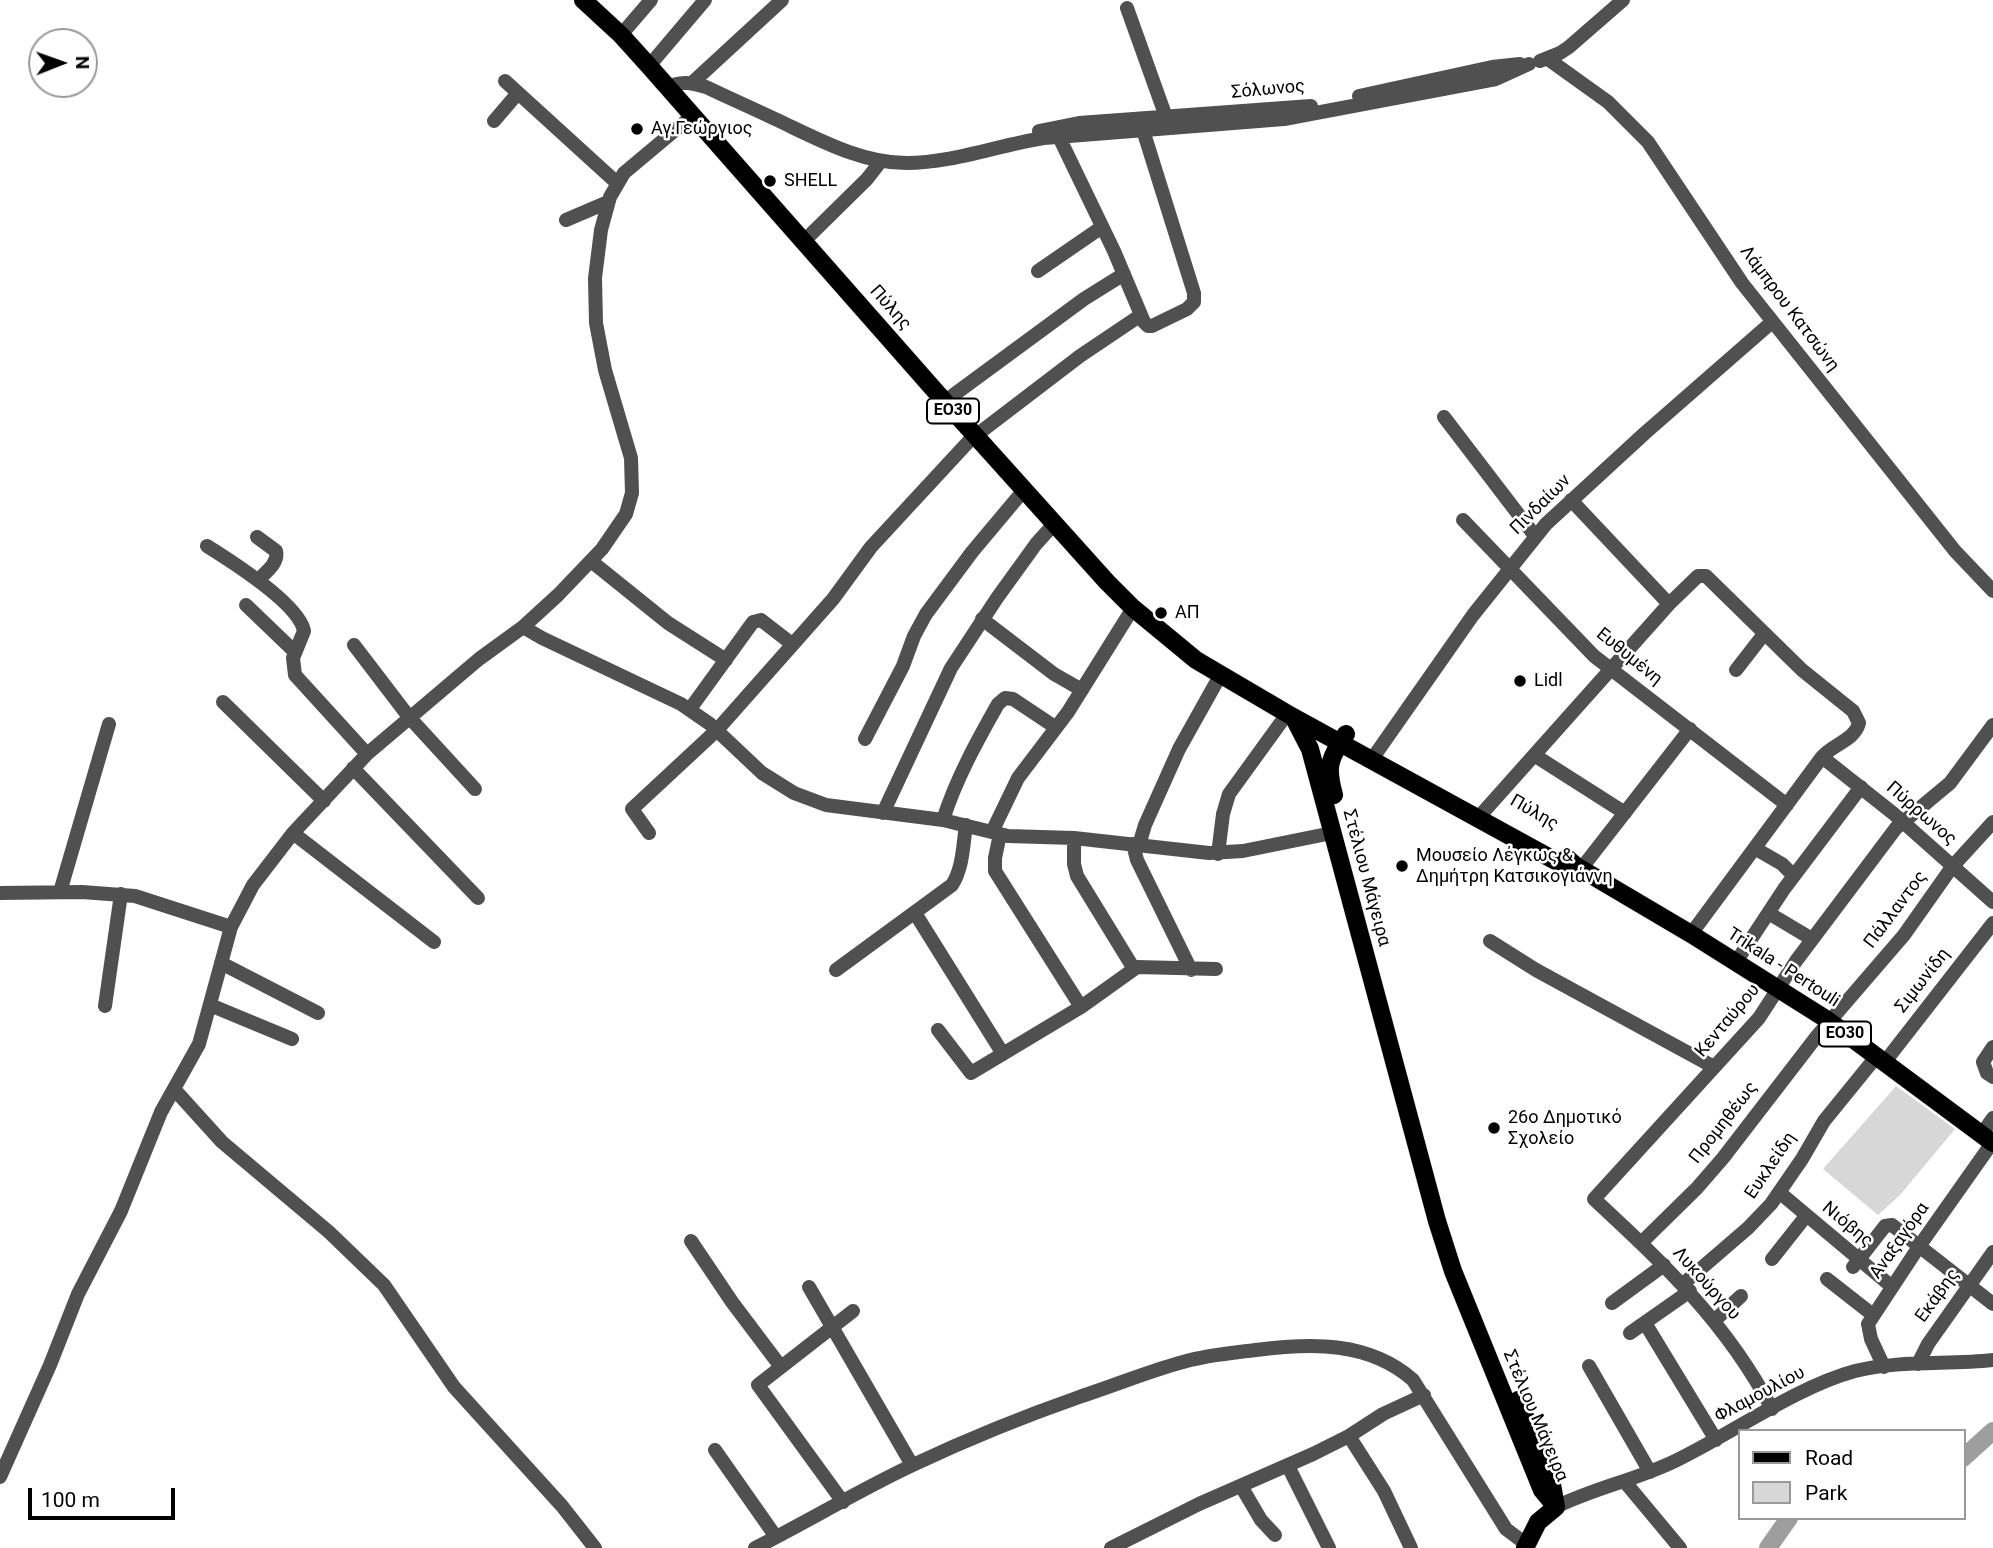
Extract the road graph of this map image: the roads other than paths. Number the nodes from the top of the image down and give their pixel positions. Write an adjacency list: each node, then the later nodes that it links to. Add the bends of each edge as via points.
1 (583, 0): 7 (main road, Πύλης / ΕΟ30)
2 (651, 0): 7 (street)
3 (705, 0): 10 (street)
4 (782, 0): 12 (street)
5 (1622, 0): 8 (street, Σόλωνος, via 1569,47)
6 (1127, 8): 16 (street)
7 (621, 35): 10 (main road, Πύλης / ΕΟ30)
8 (1548, 59): 9 (street, Σόλωνος); 30 (street, Λάμπρου Κατσώνη, via 1608,102 1642,136)
9 (1530, 64): 16 (street, Σόλωνος, via 1492,67 1320,105); 18 (street, Σόλωνος, via 1496,79 1322,113)
10 (649, 66): 13 (main road, Πύλης / ΕΟ30)
11 (505, 81): 14 (street)
12 (692, 83): 13 (street); 21 (street, Σόλωνος, via 832,145)
13 (667, 88): 15 (main road, Πύλης / ΕΟ30)
14 (518, 93): 17 (street); 22 (street)
15 (692, 116): 22 (street, via 636,161); 26 (main road, Πύλης / ΕΟ30)
16 (1166, 117): 20 (street, Σόλωνος, via 1079,123 1029,133)
17 (494, 121)
18 (1143, 130): 19 (street, Σόλωνος); 29 (street, via 1194,302 1156,325 1146,324)
19 (1059, 137): 20 (street, Σόλωνος); 25 (street)
20 (1010, 143): 21 (street, Σόλωνος, via 930,161)
21 (881, 160): 26 (street)
22 (617, 183): 23 (street)
23 (608, 202): 24 (street); 41 (street, via 596,259 596,323 603,363 629,447 633,486 621,523)
24 (566, 220)
25 (1102, 227): 27 (street); 28 (street)
26 (803, 242): 31 (main road, Πύλης / ΕΟ30)
27 (1038, 271)
28 (1127, 281): 29 (street); 31 (street, via 1111,283 1084,299)
29 (1141, 315): 33 (street)
30 (1772, 322): 35 (street, Πινδαίων); 44 (street, Λάμπρου Κατσώνη, via 1955,551)
31 (944, 402): 33 (main road, Πύλης / ΕΟ30)
32 (1444, 417): 38 (street)
33 (976, 435): 34 (main road, Πύλης / ΕΟ30); 52 (street, via 871,547)
34 (1024, 490): 37 (main road, Πύλης / ΕΟ30); 70 (street, via 926,614)
35 (1571, 500): 38 (street, Πινδαίων); 46 (street)
36 (1463, 520): 42 (street, Ευθυμένη)
37 (1054, 524): 47 (main road, Πύλης / ΕΟ30); 48 (street)
38 (1535, 536): 42 (street, Πινδαίων)
39 (257, 537): 43 (street, via 277,556)
40 (208, 546): 43 (street)
41 (591, 561): 49 (street); 55 (street, via 668,623)
42 (1510, 568): 56 (street, Ευθυμένη); 72 (street, Πινδαίων)
43 (258, 580): 54 (street, via 303,625)
44 (1993, 591)
45 (246, 604): 54 (street)
46 (1669, 604): 50 (street, via 1703,575); 56 (street)
47 (1133, 608): 51 (main road, Πύλης / ΕΟ30); 59 (street)
48 (982, 620): 59 (street); 82 (street, via 941,687)
49 (523, 626): 61 (street); 63 (street)
50 (1764, 634): 57 (street); 74 (street, via 1859,720 1853,735)
51 (1170, 638): 58 (main road, Πύλης / ΕΟ30); 69 (main road, Πύλης / ΕΟ30, via 1190,644)
52 (792, 644): 55 (street, via 757,620); 67 (street)
53 (354, 645): 63 (street)
54 (295, 652): 71 (street, via 293,667 299,681)
55 (726, 660): 61 (street)
56 (1611, 670): 68 (street, Ευθυμένη); 73 (street)
57 (1736, 670)
58 (1221, 674): 62 (main road, Πύλης / ΕΟ30); 94 (street, via 1179,749)
59 (1082, 690): 66 (street)
60 (223, 702): 80 (street)
61 (690, 709): 67 (street)
62 (1290, 715): 69 (main road, Πύλης / ΕΟ30); 76 (main road, Στέλιου Μάγειρα, via 1306,737); 96 (street, via 1229,794)
63 (410, 718): 71 (street); 78 (street)
64 (108, 724): 100 (street)
65 (1993, 725): 86 (street, Κενταύρου, via 1950,783)
66 (1055, 727): 85 (street, via 1005,698 972,752); 91 (street, via 1018,778)
67 (717, 730): 82 (street, via 749,763 787,790 825,805); 89 (street, via 632,809)
68 (1690, 730): 81 (street, Ευθυμένη); 83 (street)
69 (1339, 736): 72 (main road, Πύλης / ΕΟ30); 76 (main road, via 1320,756); 79 (main road, Στέλιου Μάγειρα, via 1329,767)
70 (865, 739)
71 (367, 754): 75 (street)
72 (1372, 755): 79 (main road, via 1341,760); 84 (main road, Πύλης / ΕΟ30)
73 (1534, 755): 83 (street); 84 (street)
74 (1822, 757): 77 (street, Πύρρωνος); 81 (street)
75 (354, 768): 80 (street); 103 (street)
76 (1317, 778): 92 (main road, Στέλιου Μάγειρα)
77 (1860, 788): 86 (street, Πύρρωνος); 99 (street)
78 (475, 789)
79 (1333, 792): 176 (main road, Στέλιου Μάγειρα, via 1442,1202 1551,1479)
80 (324, 801): 90 (street)
81 (1787, 805): 95 (street)
82 (883, 813): 85 (street)
83 (1625, 813): 98 (street)
84 (1482, 814): 98 (main road, Πύλης / ΕΟ30, via 1556,861)
85 (943, 820): 88 (street)
86 (1902, 822): 97 (street, Πύρρωνος); 110 (street, Κενταύρου)
87 (1993, 822): 97 (street, Πάλλαντος)
88 (965, 825): 91 (street); 105 (street, via 957,878)
89 (649, 832)
90 (293, 833): 108 (street, via 253,885); 112 (street)
91 (996, 833): 93 (street); 122 (street, via 995,871)
92 (1332, 833): 96 (street); 176 (main road, Στέλιου Μάγειρα, via 1449,1258 1542,1490)
93 (1074, 838): 94 (street); 115 (street, via 1077,876)
94 (1136, 845): 96 (street); 118 (street, via 1137,860)
95 (1756, 849): 99 (street); 109 (street)
96 (1218, 854)
97 (1952, 867): 104 (street, Πύρρωνος); 124 (street, Πάλλαντος, via 1904,935)
98 (1578, 868): 109 (main road, Trikala - Pertouli / ΕΟ30)
99 (1794, 876): 106 (street)
100 (60, 892): 101 (street); 102 (street)
101 (0, 893)
102 (121, 894): 108 (street); 121 (street)
103 (478, 898)
104 (1993, 902)
105 (915, 913): 117 (street); 128 (street)
106 (1769, 914): 110 (street); 113 (street)
107 (1993, 923): 129 (street, Σιμωνίδη)
108 (231, 927): 114 (street)
109 (1691, 934): 113 (main road, Trikala - Pertouli / ΕΟ30)
110 (1812, 939): 119 (street, Κενταύρου)
111 (1490, 940): 130 (street)
112 (434, 942)
113 (1736, 962): 119 (main road, Trikala - Pertouli / ΕΟ30)
114 (221, 963): 120 (street); 123 (street)
115 (1134, 969): 118 (street); 122 (street)
116 (1216, 969): 118 (street)
117 (836, 970)
118 (1191, 970)
119 (1779, 988): 124 (main road, Trikala - Pertouli / ΕΟ30); 130 (street, Κενταύρου, via 1759,1018)
120 (210, 1004): 126 (street); 132 (street, via 199,1044)
121 (105, 1006)
122 (1081, 1007): 128 (street)
123 (318, 1013)
124 (1830, 1022): 129 (main road, Trikala - Pertouli / ΕΟ30); 139 (street, Προμηθέως, via 1697,1188)
125 (938, 1030): 128 (street, via 971,1073)
126 (292, 1039)
127 (1993, 1047): 131 (street, via 1983,1062)
128 (1003, 1054)
129 (1880, 1060): 134 (main road, Trikala - Pertouli / ΕΟ30); 135 (street, Ευκλείδη, via 1824,1121)
130 (1714, 1067): 136 (street, Κενταύρου)
131 (1993, 1077)
132 (174, 1089): 172 (street, via 121,1211 78,1294); 181 (street, via 222,1142 384,1285 454,1387)
133 (1993, 1118): 134 (street, Αναξαγόρα)
134 (1989, 1140): 140 (street, Αναξαγόρα)
135 (1779, 1192): 137 (street, Νιόβης); 149 (street, Ευκλείδη)
136 (1594, 1199): 139 (street, Λυκούργου)
137 (1807, 1216): 142 (street); 143 (street, Νιόβης)
138 (691, 1241): 162 (street)
139 (1641, 1243): 144 (street, Λυκούργου)
140 (1920, 1245): 143 (street, via 1888,1224); 146 (street); 147 (street, Αναξαγόρα)
141 (1993, 1252): 146 (street, Εκάβης)
142 (1772, 1259)
143 (1856, 1264): 147 (street, Νιόβης)
144 (1664, 1265): 149 (street, Λυκούργου); 151 (street)
145 (1827, 1279): 154 (street)
146 (1970, 1285): 152 (street); 160 (street, Εκάβης)
147 (1891, 1286): 154 (street, Αναξαγόρα)
148 (809, 1287): 157 (street)
149 (1687, 1288): 155 (street, Λυκούργου); 156 (street, Ευκλείδη)
150 (1741, 1296): 155 (street)
151 (1612, 1303)
152 (1993, 1304)
153 (853, 1311): 157 (street)
154 (1874, 1315): 163 (street, via 1868,1331)
155 (1715, 1320): 165 (street, Λυκούργου)
156 (1645, 1323): 158 (street, Ευκλείδη); 167 (street)
157 (832, 1327): 162 (street); 169 (street)
158 (1630, 1333)
159 (1993, 1360): 160 (street, Φλαμουλίου)
160 (1918, 1364): 163 (street, Φλαμουλίου)
161 (1589, 1366): 171 (street)
162 (781, 1367): 175 (street, via 758,1385)
163 (1884, 1367): 165 (street, Φλαμουλίου, via 1827,1380)
164 (1424, 1395): 166 (street); 169 (street, via 1405,1373 1354,1349 1297,1346 1239,1352 1145,1373 1012,1420); 180 (street, via 1502,1523)
165 (1772, 1409): 167 (street, Φλαμουλίου)
166 (1349, 1436): 170 (street); 185 (street, via 1384,1491)
167 (1716, 1440): 171 (street, Φλαμουλίου)
168 (715, 1450): 178 (street)
169 (912, 1465): 175 (street)
170 (1288, 1466): 174 (street); 184 (street)
171 (1650, 1472): 173 (street, Φλαμουλίου)
172 (0, 1477)
173 (1625, 1482): 176 (street, Φλαμουλίου); 186 (street)
174 (1241, 1486): 177 (street); 179 (street)
175 (843, 1502): 178 (street)
176 (1556, 1507): 180 (main road, via 1538,1522)
177 (1275, 1535)
178 (776, 1537): 182 (street)
179 (1126, 1545): 183 (street)
180 (1525, 1546)
181 (595, 1548)
182 (755, 1548)
183 (1111, 1548)
184 (1329, 1548)
185 (1411, 1548)
186 (1680, 1548)

